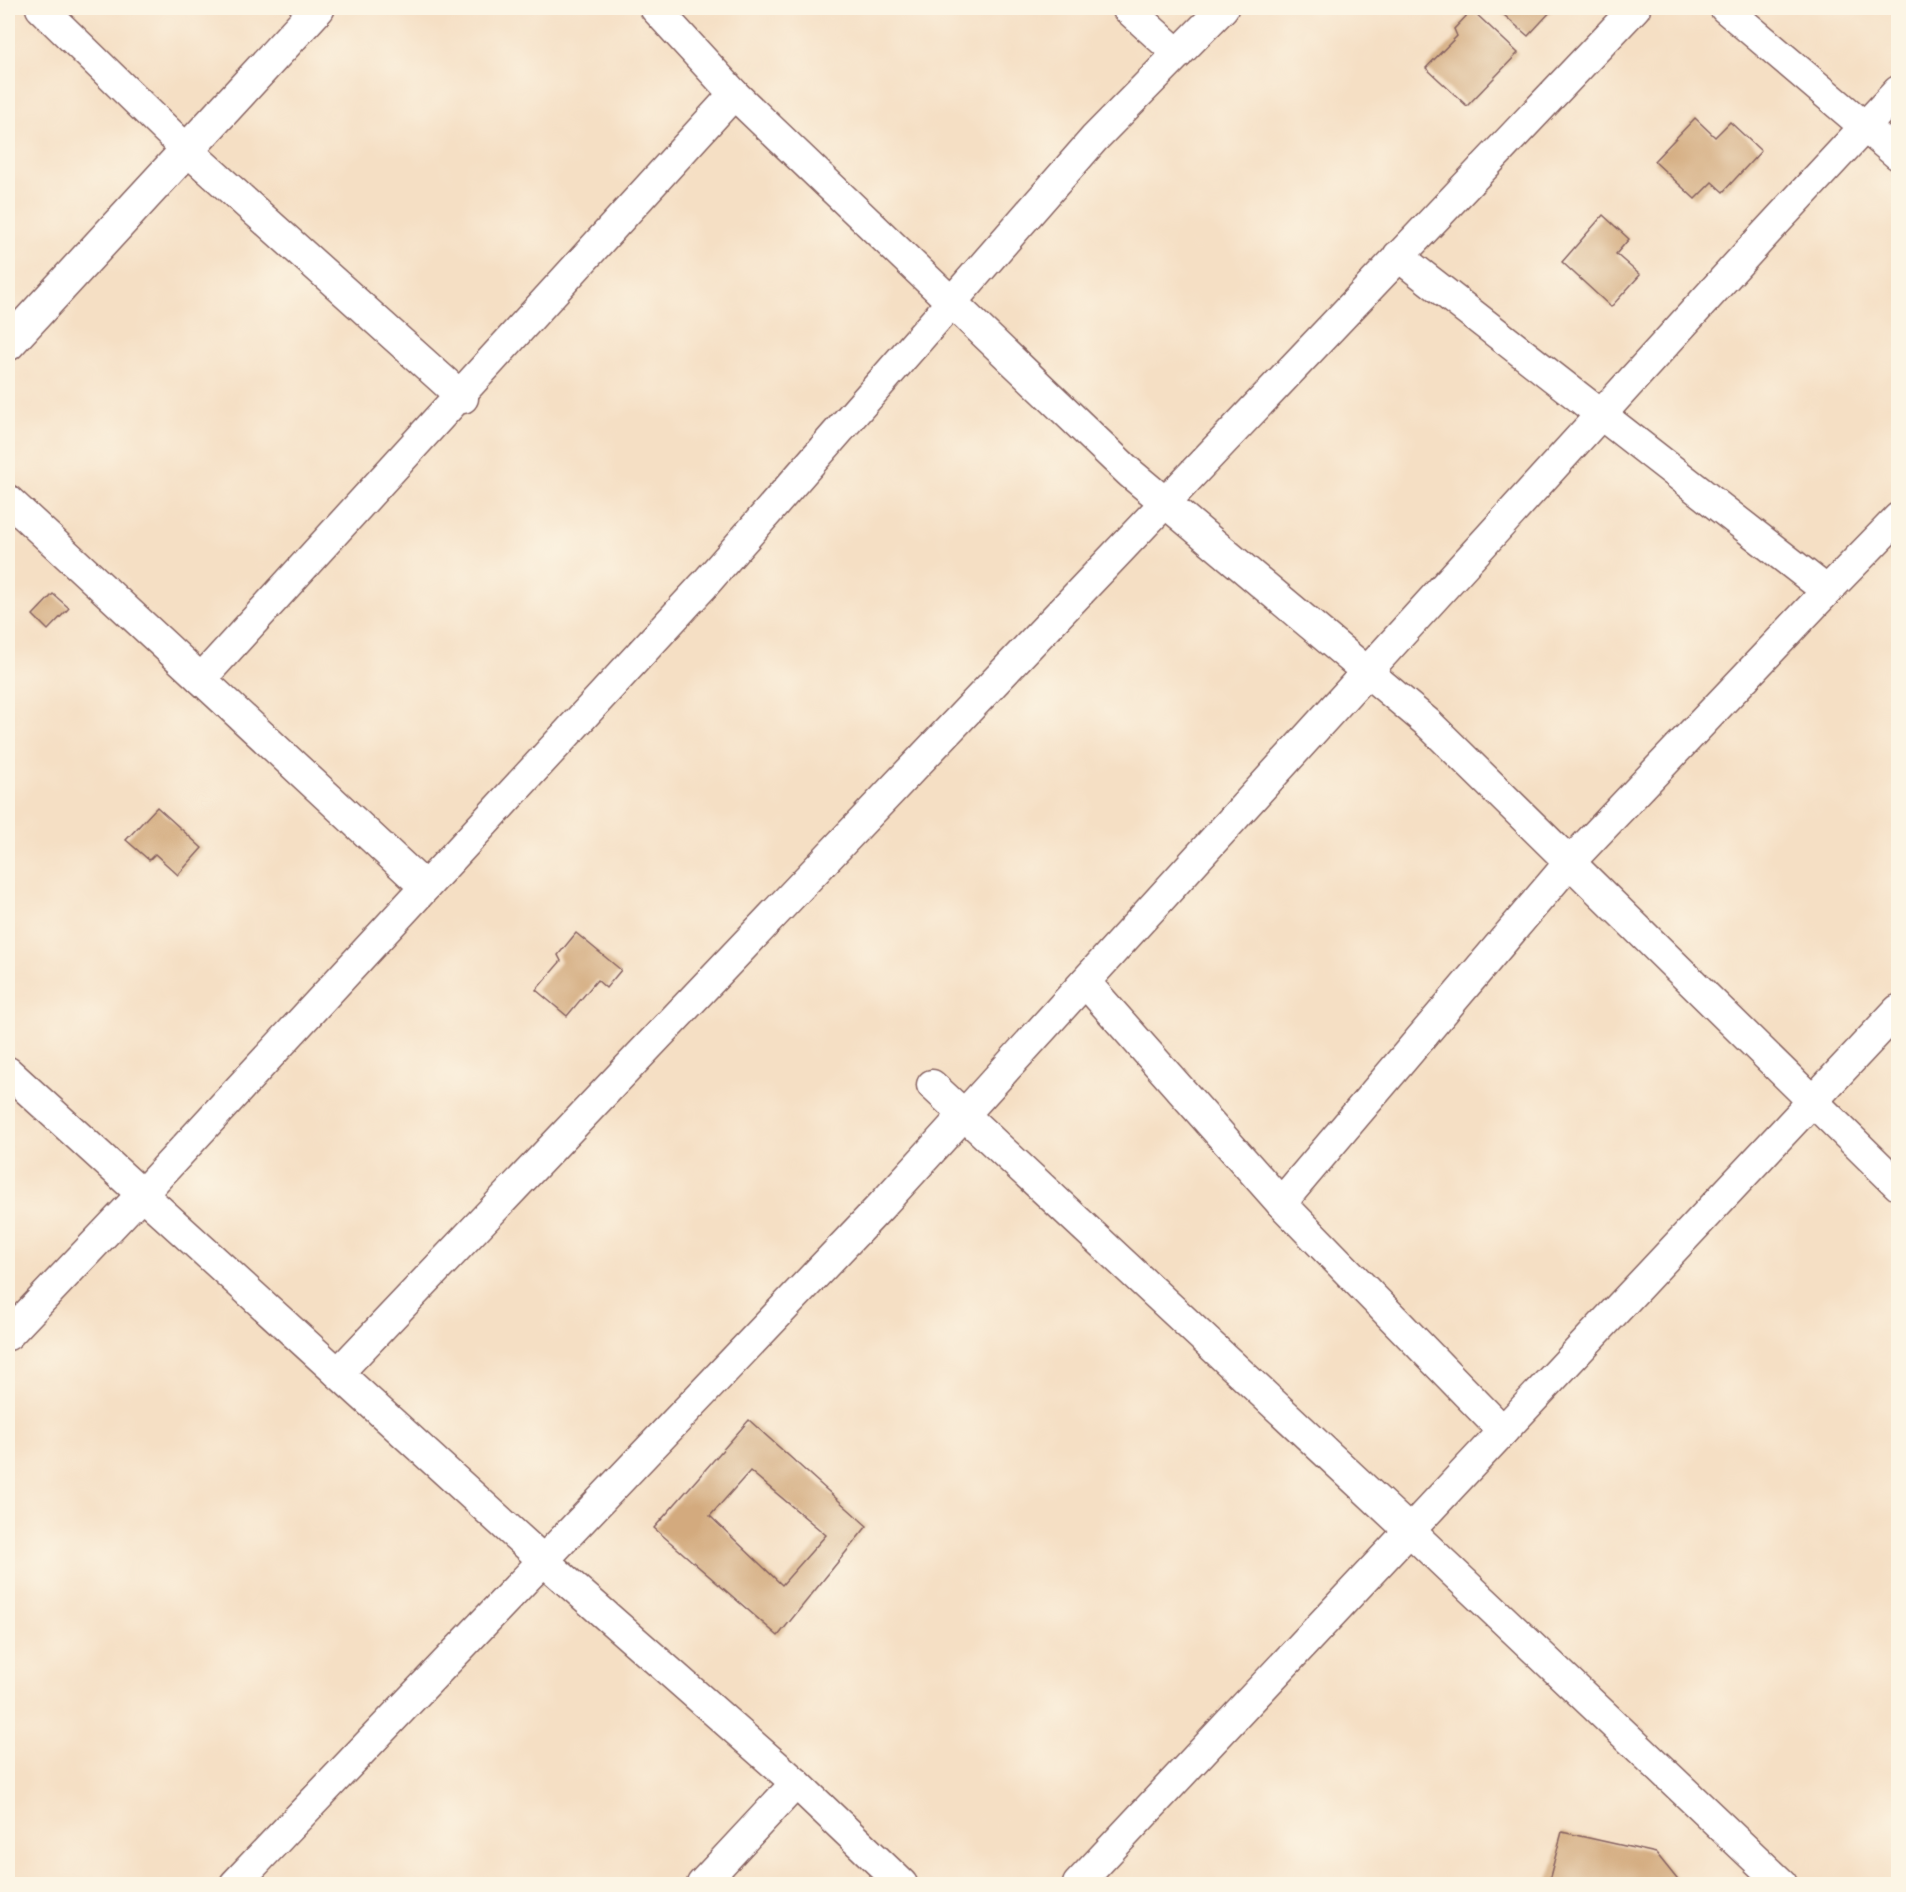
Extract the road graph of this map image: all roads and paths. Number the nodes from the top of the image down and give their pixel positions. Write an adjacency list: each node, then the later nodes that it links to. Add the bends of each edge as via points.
1 (41, 8): 12 (street)
2 (318, 8): 12 (street)
3 (655, 8): 10 (street)
4 (1127, 8): 8 (street)
5 (1223, 8): 8 (street)
6 (1635, 8): 14 (street)
7 (1725, 8): 11 (street)
8 (1178, 54): 15 (street, via 1094,139)
9 (1899, 91): 11 (street)
10 (734, 94): 15 (street); 17 (street)
11 (1865, 127): 13 (street); 18 (street)
12 (187, 150): 16 (street); 17 (street)
13 (1899, 155)
14 (1398, 256): 18 (street); 20 (street)
15 (952, 302): 20 (street); 26 (street, via 704,585)
16 (8, 344)
17 (462, 396): 24 (street)
18 (1600, 416): 22 (street); 23 (street)
19 (8, 500): 24 (street)
20 (1165, 502): 23 (street); 37 (street)
21 (1899, 518): 22 (street)
22 (1827, 591): 25 (street)
23 (1368, 672): 25 (street, via 1428,723); 27 (street)
24 (201, 679): 26 (street)
25 (1570, 862): 31 (street); 35 (street)
26 (425, 887): 34 (street)
27 (1085, 982): 32 (street); 35 (street)
28 (1899, 1010): 31 (street)
29 (8, 1072): 34 (street)
30 (932, 1085): 32 (street)
31 (1813, 1101): 33 (street); 38 (street)
32 (964, 1115): 39 (street); 40 (street)
33 (1899, 1185)
34 (142, 1194): 36 (street); 37 (street)
35 (1281, 1203): 38 (street)
36 (8, 1335)
37 (338, 1373): 40 (street)
38 (1503, 1431): 39 (street)
39 (1410, 1531): 45 (street); 46 (street)
40 (543, 1561): 41 (street); 42 (street)
41 (796, 1783): 43 (street); 44 (street)
42 (235, 1884)
43 (702, 1884)
44 (902, 1884)
45 (1078, 1884)
46 (1782, 1884)

